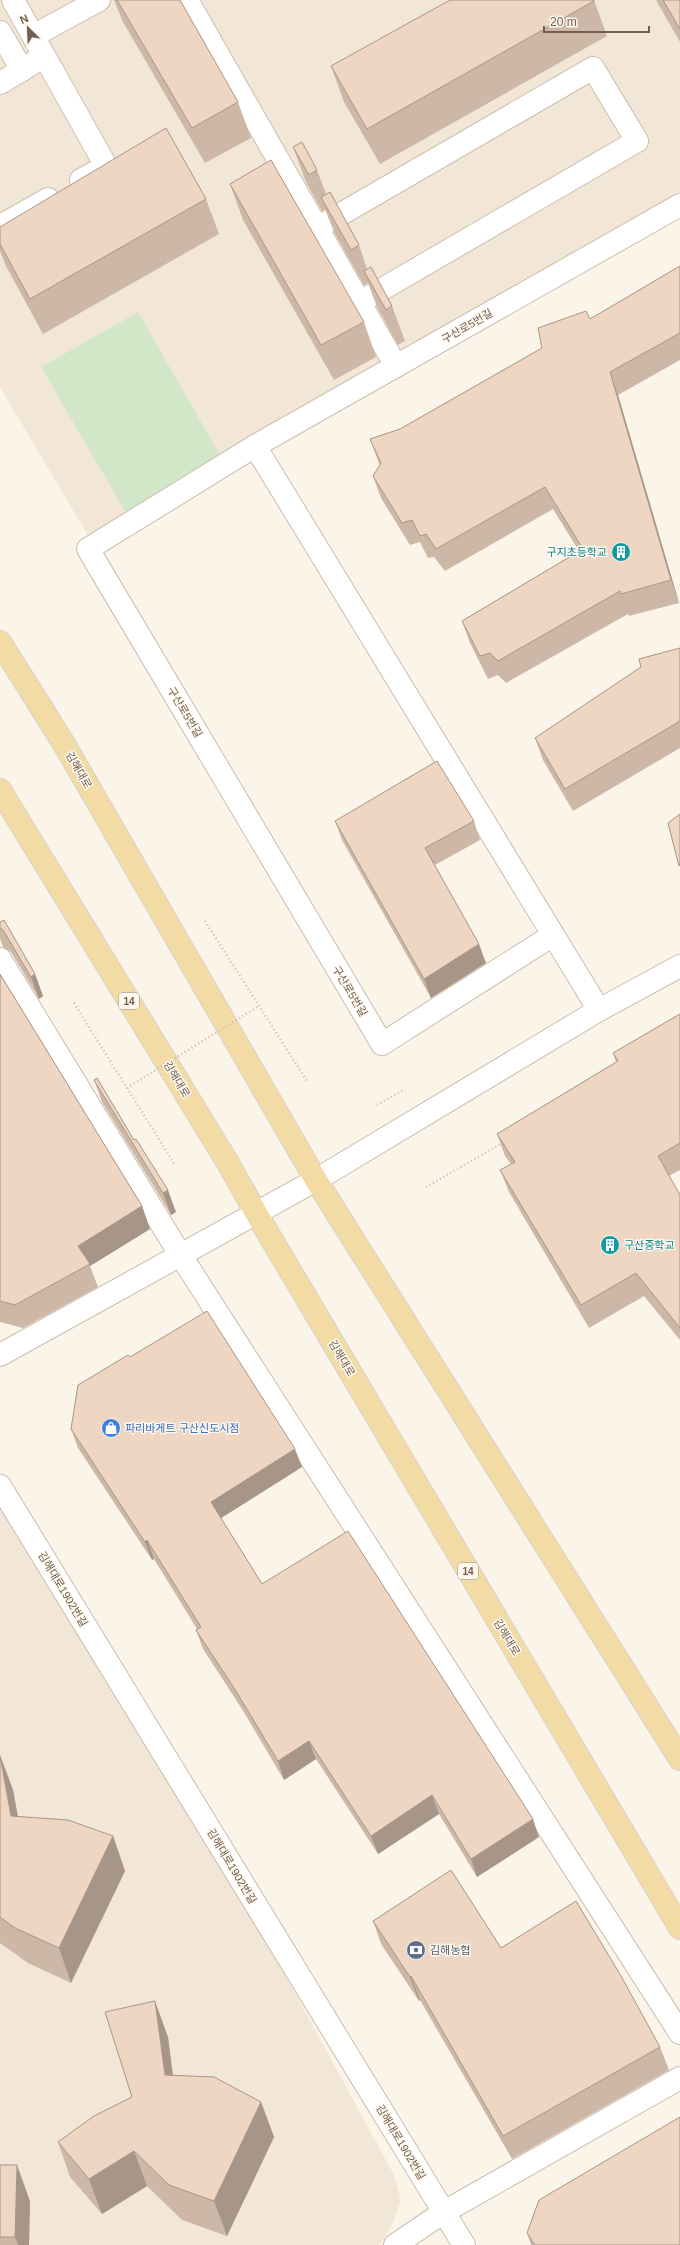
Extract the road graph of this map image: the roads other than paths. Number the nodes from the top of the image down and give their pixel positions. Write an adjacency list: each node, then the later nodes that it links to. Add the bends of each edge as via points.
1 (13, 0): 5 (street)
2 (99, 0): 5 (street)
3 (187, 0): 11 (street)
4 (0, 32): 7 (street)
5 (33, 36): 6 (street)
6 (44, 56): 7 (street); 10 (street, via 106,166)
7 (22, 70): 8 (street)
8 (0, 83)
9 (680, 205): 13 (street, 구산로5번길)
10 (0, 226)
11 (317, 228): 12 (street); 12 (street, via 593,68 637,141)
12 (360, 302): 13 (street)
13 (396, 366): 14 (street, 구산로5번길)
14 (255, 446): 17 (street); 17 (street, 구산로5번길, via 88,548 382,1044)
15 (0, 642): 21 (main road, 김해대로, via 64,744)
16 (0, 790): 22 (main road, 김해대로 / 14)
17 (553, 935): 20 (street)
18 (0, 959): 23 (street)
19 (680, 966): 20 (street)
20 (599, 1010): 21 (street)
21 (316, 1180): 22 (street); 26 (main road, 김해대로)
22 (256, 1213): 23 (street); 27 (main road, 김해대로 / 14)
23 (182, 1256): 24 (street); 28 (street)
24 (0, 1356)
25 (0, 1486): 30 (street, 김해대로1902번길)
26 (680, 1759)
27 (680, 1928)
28 (680, 2033)
29 (680, 2078): 30 (street)
30 (444, 2212): 31 (street); 32 (street, 김해대로1902번길)
31 (395, 2245)
32 (464, 2245)

